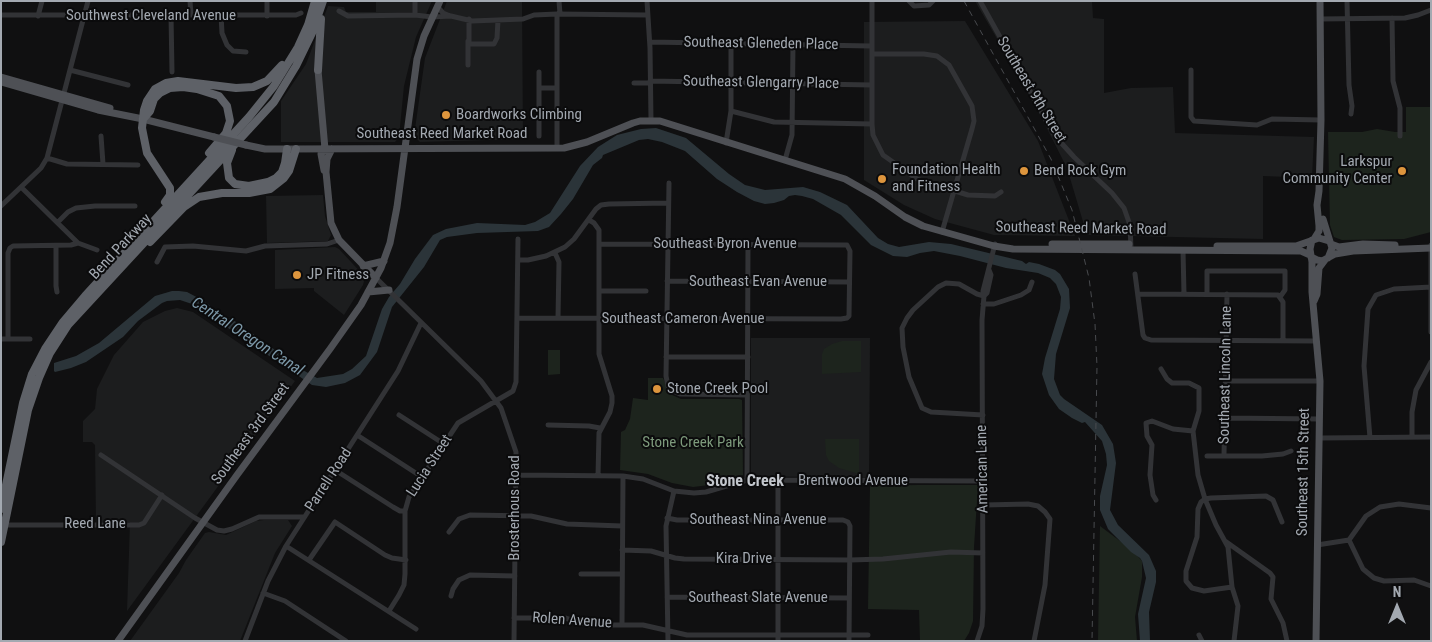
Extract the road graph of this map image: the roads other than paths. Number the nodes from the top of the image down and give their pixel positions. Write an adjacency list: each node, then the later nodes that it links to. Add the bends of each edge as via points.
1 (42, 1): 27 (street)
2 (88, 1): 28 (street)
3 (190, 1): 24 (street)
4 (267, 1): 29 (street)
5 (315, 1): 37 (highway, Bend Parkway)
6 (323, 1): 47 (highway); 71 (highway, Bend Parkway, via 294,72 274,102)
7 (415, 1): 20 (street)
8 (559, 1): 21 (street)
9 (648, 1): 26 (street)
10 (872, 1): 42 (street)
11 (909, 1): 12 (street, via 914,6 929,5)
12 (933, 1)
13 (980, 1): 107 (street, Southeast 9th Street, via 1056,136 1124,208 1130,225)
14 (1320, 1): 34 (main road, Southeast 15th Street)
15 (1347, 1): 32 (street)
16 (439, 4): 30 (street, via 443,13); 31 (main road, Southeast 3rd Street)
17 (1431, 10): 33 (street)
18 (339, 11): 20 (street, via 348,16)
19 (301, 13): 29 (street, Southwest Cleveland Avenue, via 296,16)
20 (415, 14): 31 (street)
21 (558, 14): 26 (street); 36 (street); 60 (street)
22 (1, 15): 27 (street, Southwest Cleveland Avenue)
23 (171, 15): 24 (street, Southwest Cleveland Avenue); 28 (street, Southwest Cleveland Avenue); 49 (street)
24 (191, 15): 25 (street, Southwest Cleveland Avenue)
25 (221, 15): 29 (street, Southwest Cleveland Avenue); 43 (street, via 222,33 227,45 233,51)
26 (647, 15): 39 (street)
27 (38, 16): 28 (street, Southwest Cleveland Avenue)
28 (85, 16): 46 (street)
29 (267, 16)
30 (451, 16): 31 (street); 35 (street)
31 (432, 17): 77 (main road, Southeast 3rd Street, via 417,59)
32 (1348, 18): 33 (street); 34 (street); 63 (street)
33 (1392, 18): 74 (street)
34 (1320, 19): 68 (main road, Southeast 15th Street)
35 (469, 20): 36 (street); 38 (street)
36 (498, 20): 38 (street, via 494,44)
37 (304, 35): 66 (highway, via 275,75 263,84 242,89 178,81 166,83 151,94); 135 (highway, Bend Parkway, via 278,79 249,117)
38 (468, 42): 45 (street)
39 (650, 42): 40 (street, Southeast Gleneden Place); 53 (street)
40 (731, 43): 41 (street, Southeast Gleneden Place); 54 (street)
41 (793, 44): 42 (street, Southeast Gleneden Place); 56 (street)
42 (872, 46): 44 (street)
43 (246, 52)
44 (872, 54): 58 (street); 87 (street, via 930,54 948,65 972,106 974,121)
45 (468, 65)
46 (70, 70): 57 (street); 61 (street)
47 (318, 70): 80 (main road)
48 (1191, 70): 68 (street, via 1191,117 1194,121 1257,125 1272,119)
49 (172, 72)
50 (538, 72): 59 (street)
51 (1, 77): 61 (main road)
52 (1, 82): 61 (main road)
53 (650, 82): 54 (street, Southeast Glengarry Place); 55 (street, Southeast Glengarry Place); 67 (street)
54 (730, 82): 56 (street, Southeast Glengarry Place); 62 (street)
55 (634, 83)
56 (792, 83): 58 (street, Southeast Glengarry Place); 69 (street)
57 (128, 85)
58 (872, 85): 70 (street)
59 (539, 88): 60 (street); 64 (street)
60 (557, 88): 65 (street)
61 (63, 97): 66 (main road, Southeast Reed Market Road); 81 (street)
62 (731, 111): 69 (street); 75 (street)
63 (1351, 114)
64 (539, 115): 65 (street); 73 (street)
65 (557, 115): 76 (street)
66 (143, 119): 78 (main road, Southeast Reed Market Road, bridge, via 265,149); 90 (highway, via 147,153 170,188); 90 (highway, via 160,93 170,88 206,90 219,96 228,106 230,118 226,133)
67 (651, 119): 75 (main road, Southeast Reed Market Road); 76 (main road, Southeast Reed Market Road, via 586,142)
68 (1320, 120): 88 (main road, Southeast 15th Street)
69 (792, 123): 70 (street); 82 (street)
70 (872, 124): 87 (street, via 877,146 884,156 917,179)
71 (242, 135): 78 (highway, via 227,163 229,178 235,184 249,186 276,178 282,172); 124 (highway, Bend Parkway)
72 (101, 136): 83 (street)
73 (538, 136)
74 (1400, 136)
75 (726, 141): 82 (main road, Southeast Reed Market Road)
76 (558, 147): 77 (main road, Southeast Reed Market Road)
77 (405, 148): 80 (main road, Southeast Reed Market Road); 115 (main road, Southeast 3rd Street, via 393,230)
78 (286, 149): 79 (main road, Southeast Reed Market Road)
79 (296, 149): 80 (main road, Southeast Reed Market Road); 124 (highway, via 284,178 270,189 207,194 192,200)
80 (328, 149): 98 (main road, via 322,154 322,167 326,172 329,214)
81 (47, 158): 83 (street, via 67,164); 86 (street)
82 (786, 158): 96 (main road, Southeast Reed Market Road, via 845,178 905,217 923,226)
83 (103, 164): 84 (street)
84 (138, 165)
85 (668, 183): 91 (street)
86 (22, 188): 92 (street); 95 (street)
87 (954, 191): 89 (street, via 968,196 994,196); 96 (street)
88 (1319, 191): 99 (main road, Southeast 15th Street, via 1319,231); 100 (main road, Southeast 15th Street, via 1323,222)
89 (1001, 192)
90 (170, 195): 135 (highway)
91 (668, 203): 94 (street, via 601,205); 103 (street)
92 (1, 206)
93 (135, 206): 95 (street, via 85,206 68,212)
94 (589, 220): 102 (street, via 599,230); 111 (street, via 574,239)
95 (58, 222): 101 (street)
96 (943, 230): 106 (main road, Southeast Reed Market Road)
97 (518, 239): 114 (street, Lucia Street)
98 (339, 240): 116 (street, via 327,244 265,246 246,251 165,247); 117 (main road)
99 (1313, 240): 100 (main road, Southeast Reed Market Road, via 1319,238); 107 (main road, Southeast Reed Market Road, via 1289,246); 112 (main road, Southeast 15th Street)
100 (1330, 242): 108 (main road, Southeast Reed Market Road, via 1339,247 1371,244); 113 (main road, Southeast 15th Street, via 1331,252)
101 (78, 243): 105 (street); 109 (street)
102 (600, 244): 103 (street, Southeast Byron Avenue); 127 (street)
103 (668, 244): 104 (street, Southeast Byron Avenue); 120 (street)
104 (748, 244): 121 (street); 122 (street, Southeast Byron Avenue, via 844,244 849,246)
105 (56, 246): 129 (street); 147 (street, via 10,247)
106 (994, 247): 107 (main road, Southeast Reed Market Road); 136 (street, American Lane, via 989,270 991,276)
107 (1131, 247): 110 (main road, Southeast Reed Market Road)
108 (1431, 247): 113 (main road, Southeast Reed Market Road, via 1362,250 1339,253); 125 (street)
109 (97, 250)
110 (1183, 250): 112 (main road, Southeast Reed Market Road, via 1301,251); 132 (street)
111 (555, 253): 114 (street); 141 (street, via 558,262)
112 (1311, 256): 113 (main road, Southeast Reed Market Road, via 1317,260); 139 (main road, Southeast 15th Street)
113 (1326, 259): 139 (main road, Southeast 15th Street, via 1319,268)
114 (518, 260): 140 (street, Lucia Street)
115 (384, 261): 117 (main road); 119 (main road, Southeast 3rd Street)
116 (157, 262)
117 (363, 266): 119 (main road)
118 (1135, 274): 131 (street)
119 (376, 278): 126 (street, Brosterhous Road); 130 (main road, Southeast 3rd Street)
120 (667, 281): 121 (street, Southeast Evan Avenue); 143 (street)
121 (748, 282): 122 (street, Southeast Evan Avenue); 144 (street)
122 (850, 282): 144 (street, Southeast Cameron Avenue, via 847,318)
123 (1032, 282): 138 (street, via 1029,290 1021,295)
124 (104, 286): 199 (highway, Bend Parkway, via 68,325 40,374 28,413)
125 (1430, 287): 146 (street); 171 (street, via 1394,289 1376,295 1368,309 1364,366)
126 (389, 291): 130 (main road); 145 (street, Brosterhous Road)
127 (600, 291): 128 (street); 142 (street)
128 (646, 291)
129 (58, 292)
130 (368, 292): 198 (main road, Southeast 3rd Street)
131 (1138, 294): 132 (street); 149 (street, via 1145,338)
132 (1184, 294): 133 (street)
133 (1207, 294): 134 (street); 137 (street, via 1207,271 1285,272 1286,288)
134 (1227, 294): 137 (street, via 1273,294); 149 (street, Southeast Lincoln Lane)
135 (85, 296): 191 (highway, Bend Parkway, via 49,342 31,377)
136 (984, 296): 138 (street, American Lane); 161 (street, via 959,284 946,283 913,310 902,328 909,378 922,408 931,412)
137 (1280, 297): 150 (street, via 1283,302)
138 (984, 304): 161 (street, American Lane)
139 (1314, 304): 151 (main road, Southeast 15th Street)
140 (518, 318): 141 (street, Southeast Cameron Avenue); 159 (street, Lucia Street, via 516,382 513,391)
141 (558, 318): 142 (street, Southeast Cameron Avenue)
142 (599, 318): 143 (street, Southeast Cameron Avenue); 165 (street, via 599,354 612,396 610,412)
143 (666, 319): 144 (street, Southeast Cameron Avenue); 152 (street)
144 (748, 319): 153 (street)
145 (421, 323): 159 (street, Brosterhous Road, via 481,381); 167 (street, Parrell Road, via 398,371)
146 (1431, 332)
147 (4, 339): 148 (street)
148 (30, 339)
149 (1226, 340): 150 (street); 156 (street, Southeast Lincoln Lane)
150 (1283, 340): 151 (street)
151 (1316, 340): 157 (main road, Southeast 15th Street)
152 (666, 357): 153 (street); 158 (street, via 668,386 673,391 680,394)
153 (748, 358): 158 (street)
154 (1431, 362): 168 (street, via 1416,390)
155 (1161, 369): 166 (street, via 1172,383 1189,383 1199,388 1199,411)
156 (1226, 381): 157 (street); 162 (street, Southeast Lincoln Lane)
157 (1320, 382): 163 (main road, Southeast 15th Street)
158 (748, 395): 182 (street)
159 (496, 400): 172 (street, Lucia Street, via 462,420); 178 (street, Brosterhous Road, via 516,452)
160 (398, 415): 172 (street)
161 (983, 415): 184 (street, American Lane)
162 (1226, 418): 163 (street); 175 (street, Southeast Lincoln Lane)
163 (1320, 418): 170 (main road, Southeast 15th Street)
164 (548, 425): 165 (street)
165 (600, 428): 179 (street)
166 (1193, 431): 187 (street, via 1198,475); 188 (street, via 1173,429 1152,421 1146,423 1152,445 1150,479)
167 (357, 435): 177 (street, Parrell Road); 181 (street)
168 (1412, 437): 169 (street); 171 (street)
169 (1431, 437)
170 (1320, 438): 171 (street); 205 (main road, Southeast 15th Street)
171 (1370, 438)
172 (444, 444): 181 (street, Lucia Street)
173 (1290, 451): 175 (street, via 1262,456)
174 (101, 455): 186 (street)
175 (1224, 455): 176 (street)
176 (1207, 456)
177 (335, 470): 192 (street, via 393,507); 194 (street, Parrell Road)
178 (516, 475): 179 (street, Brentwood Avenue); 193 (street, Brosterhous Road)
179 (598, 476): 180 (street, Brentwood Avenue)
180 (623, 476): 185 (street, Brentwood Avenue); 200 (street)
181 (422, 477): 192 (street, Lucia Street)
182 (747, 480): 183 (street, Brentwood Avenue); 185 (street, Brentwood Avenue, via 706,492)
183 (778, 480): 184 (street, Brentwood Avenue); 196 (street)
184 (984, 481): 189 (street, American Lane)
185 (674, 491): 195 (street)
186 (162, 495): 198 (street); 199 (street, Reed Lane, via 144,523 139,525)
187 (1205, 499): 197 (street, via 1270,497); 203 (street); 218 (street, via 1198,509 1196,537 1186,581 1192,588 1204,590)
188 (1156, 500)
189 (984, 505): 208 (street, American Lane); 238 (street, via 1038,506 1050,519 1044,585)
190 (1431, 508): 202 (street, via 1399,504 1380,507 1366,516)
191 (1, 509)
192 (405, 511): 212 (street, Lucia Street)
193 (515, 516): 200 (street, via 566,524); 201 (street, via 470,515 459,518); 216 (street, Brosterhous Road)
194 (304, 517): 198 (street, via 259,517 224,531); 206 (street, Parrell Road)
195 (667, 518): 196 (street, Southeast Nina Avenue); 209 (street)
196 (778, 520): 210 (street); 213 (street, Southeast Nina Avenue, via 848,522)
197 (1282, 522)
198 (203, 523): 233 (main road, Southeast 3rd Street)
199 (6, 524): 204 (highway, Bend Parkway)
200 (622, 526): 207 (street)
201 (449, 532)
202 (1349, 540): 205 (street); 217 (street, via 1363,569 1374,578 1384,582 1414,580)
203 (1224, 541): 218 (street, via 1228,548); 240 (street, via 1273,577 1271,598 1283,623)
204 (1, 542)
205 (1317, 545): 241 (main road, Southeast 15th Street)
206 (286, 546): 211 (street); 219 (street, Parrell Road)
207 (622, 550): 209 (street, Kira Drive, via 651,551); 215 (street)
208 (983, 552): 213 (street, Kira Drive); 237 (street, American Lane, via 983,616)
209 (666, 556): 210 (street, Kira Drive, via 684,559); 221 (street)
210 (778, 559): 213 (street, Kira Drive); 222 (street)
211 (309, 560): 212 (street, via 335,522 385,555); 224 (street)
212 (406, 560): 224 (street, Lucia Street, via 404,584)
213 (850, 560): 223 (street)
214 (582, 574): 215 (street)
215 (622, 574): 226 (street)
216 (515, 576): 220 (street, via 470,575 459,580); 225 (street, Brosterhous Road)
217 (1431, 586)
218 (1232, 588): 239 (street, via 1238,606)
219 (264, 593): 232 (street, via 285,601); 234 (street, Parrell Road)
220 (451, 596)
221 (667, 597): 222 (street, Southeast Slate Avenue); 228 (street)
222 (778, 597): 223 (street, Southeast Slate Avenue); 230 (street)
223 (849, 598): 231 (street)
224 (389, 611): 227 (street)
225 (514, 618): 226 (street, Rolen Avenue, via 565,618 588,625); 235 (street, Brosterhous Road)
226 (622, 624): 228 (street, Rolen Avenue)
227 (416, 629)
228 (668, 631): 230 (street, Rolen Avenue, via 687,635); 236 (street)
229 (868, 635): 231 (street, Rolen Avenue)
230 (778, 638): 231 (street, Rolen Avenue)
231 (849, 638)
232 (343, 640)
233 (118, 641)
234 (245, 641)
235 (514, 641)
236 (668, 641)
237 (977, 641)
238 (1034, 641)
239 (1234, 641)
240 (1287, 641)
241 (1316, 641)

